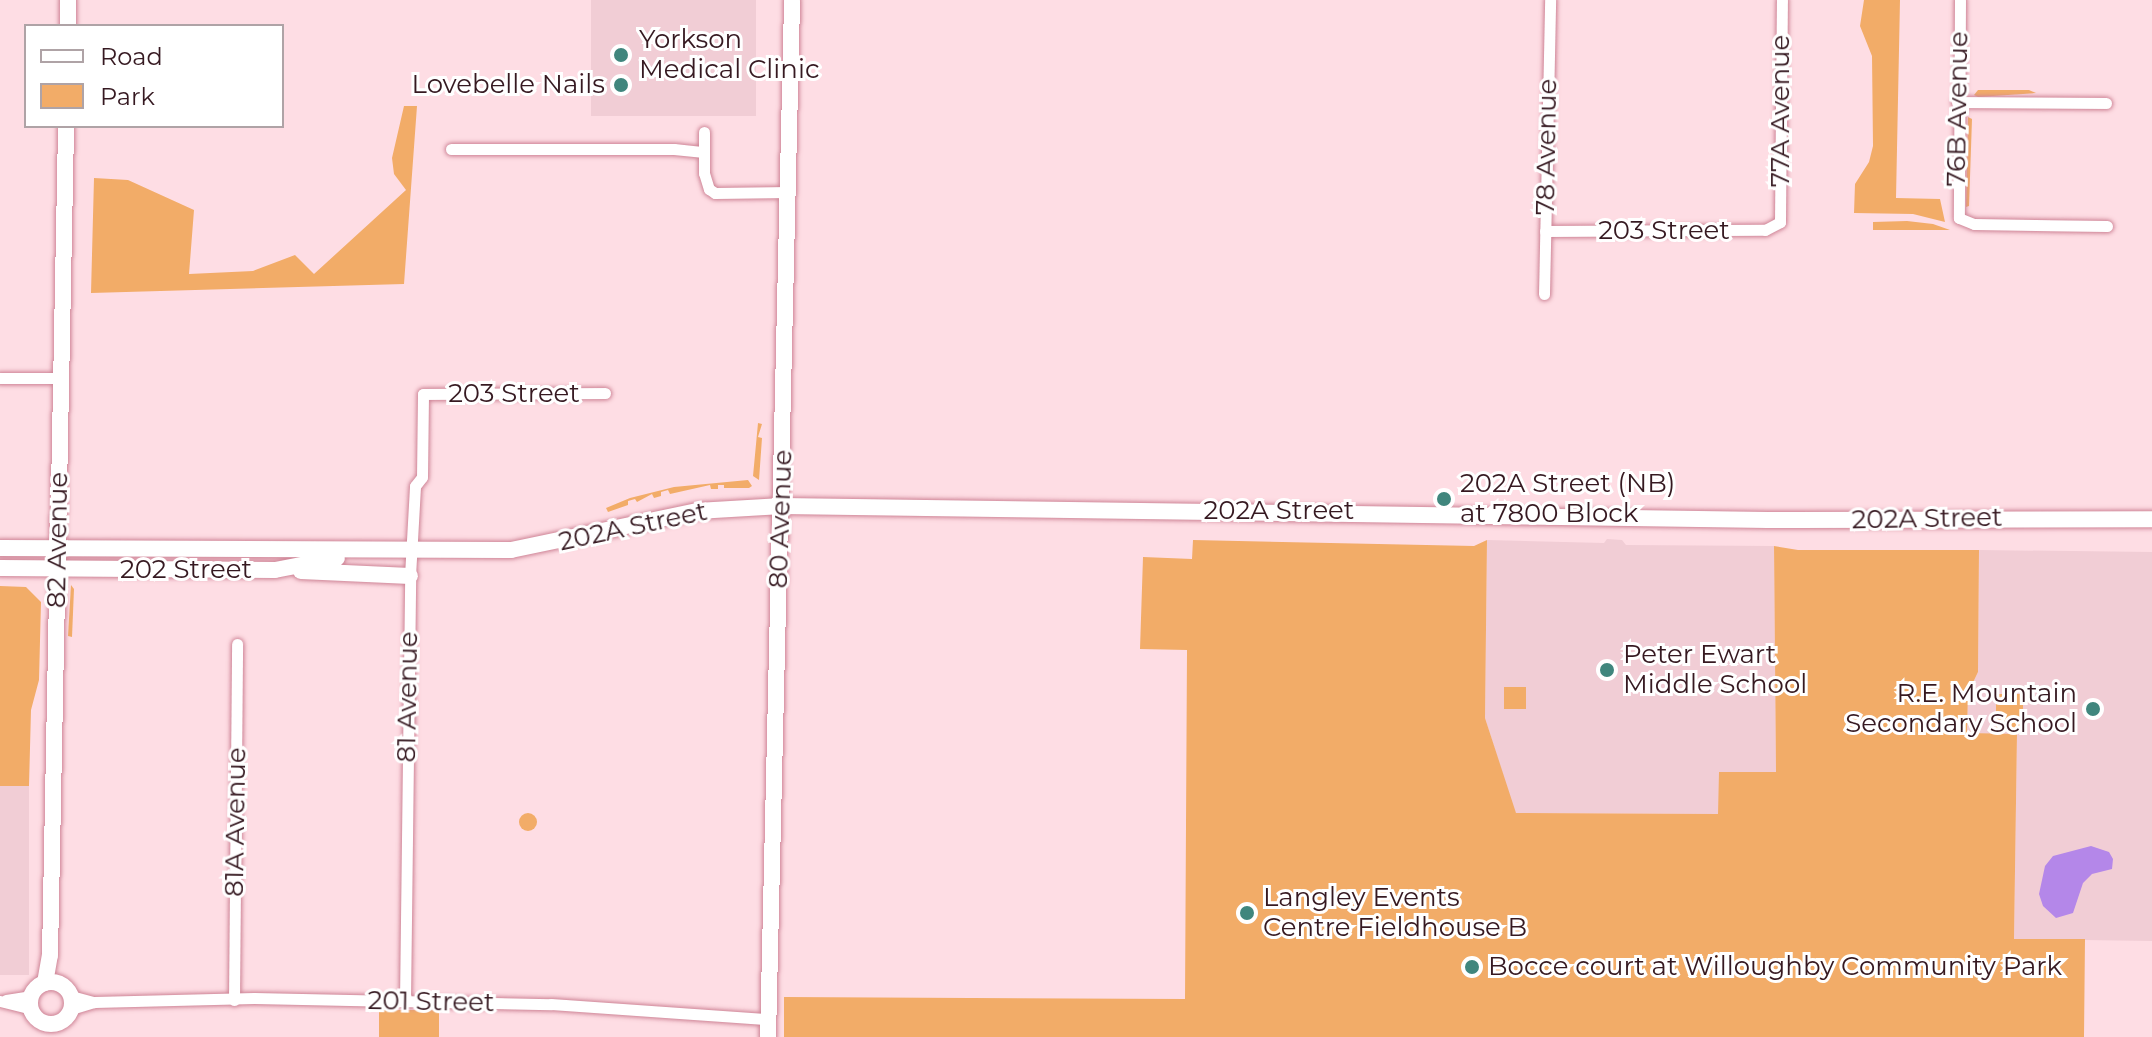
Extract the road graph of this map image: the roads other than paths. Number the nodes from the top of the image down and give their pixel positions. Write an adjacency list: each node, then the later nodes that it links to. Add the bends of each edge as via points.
1 (68, 0): 6 (main road)
2 (792, 0): 13 (main road, 80 Avenue)
3 (1550, 0): 16 (street, 78 Avenue)
4 (1782, 0): 14 (street, 77A Avenue)
5 (1960, 0): 7 (street, 76B Avenue)
6 (68, 24)
7 (1957, 102): 8 (street); 15 (street, 76B Avenue, via 1959,218 1974,224)
8 (2106, 103)
9 (66, 128): 19 (main road, 82 Avenue)
10 (704, 132): 12 (street)
11 (451, 149): 12 (street)
12 (704, 152): 13 (street, via 704,173 715,193)
13 (789, 192): 22 (main road, 80 Avenue)
14 (1780, 222): 16 (street, 203 Street, via 1765,230)
15 (2107, 226)
16 (1545, 231): 17 (street, 78 Avenue)
17 (1544, 294)
18 (0, 378): 19 (street)
19 (60, 378): 25 (main road, 82 Avenue)
20 (605, 393): 21 (street, 203 Street)
21 (423, 394): 27 (street, 81 Avenue, via 422,477 415,486)
22 (782, 506): 23 (main road, 202A Street, via 1768,520); 27 (main road, 202A Street, via 671,515 533,548); 39 (main road, 80 Avenue)
23 (2152, 519)
24 (0, 548): 25 (main road, 202 Street)
25 (58, 549): 26 (main road, 202 Street); 29 (main road, 82 Avenue)
26 (369, 551): 27 (main road, 202 Street); 30 (main road, 202 Street)
27 (411, 551): 31 (street, 81 Avenue)
28 (0, 568): 29 (main road, 202 Street)
29 (57, 569): 30 (main road, 202 Street); 33 (main road, 82 Avenue)
30 (275, 570): 31 (main road)
31 (410, 576): 36 (street, 81 Avenue)
32 (237, 644): 34 (street, 81A Avenue)
33 (52, 983): 37 (main road); 38 (main road)
34 (234, 1000): 36 (street, 201 Street); 38 (street, 201 Street, via 94,1002)
35 (1, 1001): 37 (street)
36 (405, 1002): 39 (street, 201 Street, via 551,1004)
37 (37, 1016): 38 (main road)
38 (65, 1016)
39 (768, 1019): 40 (main road, 80 Avenue)
40 (768, 1037)

